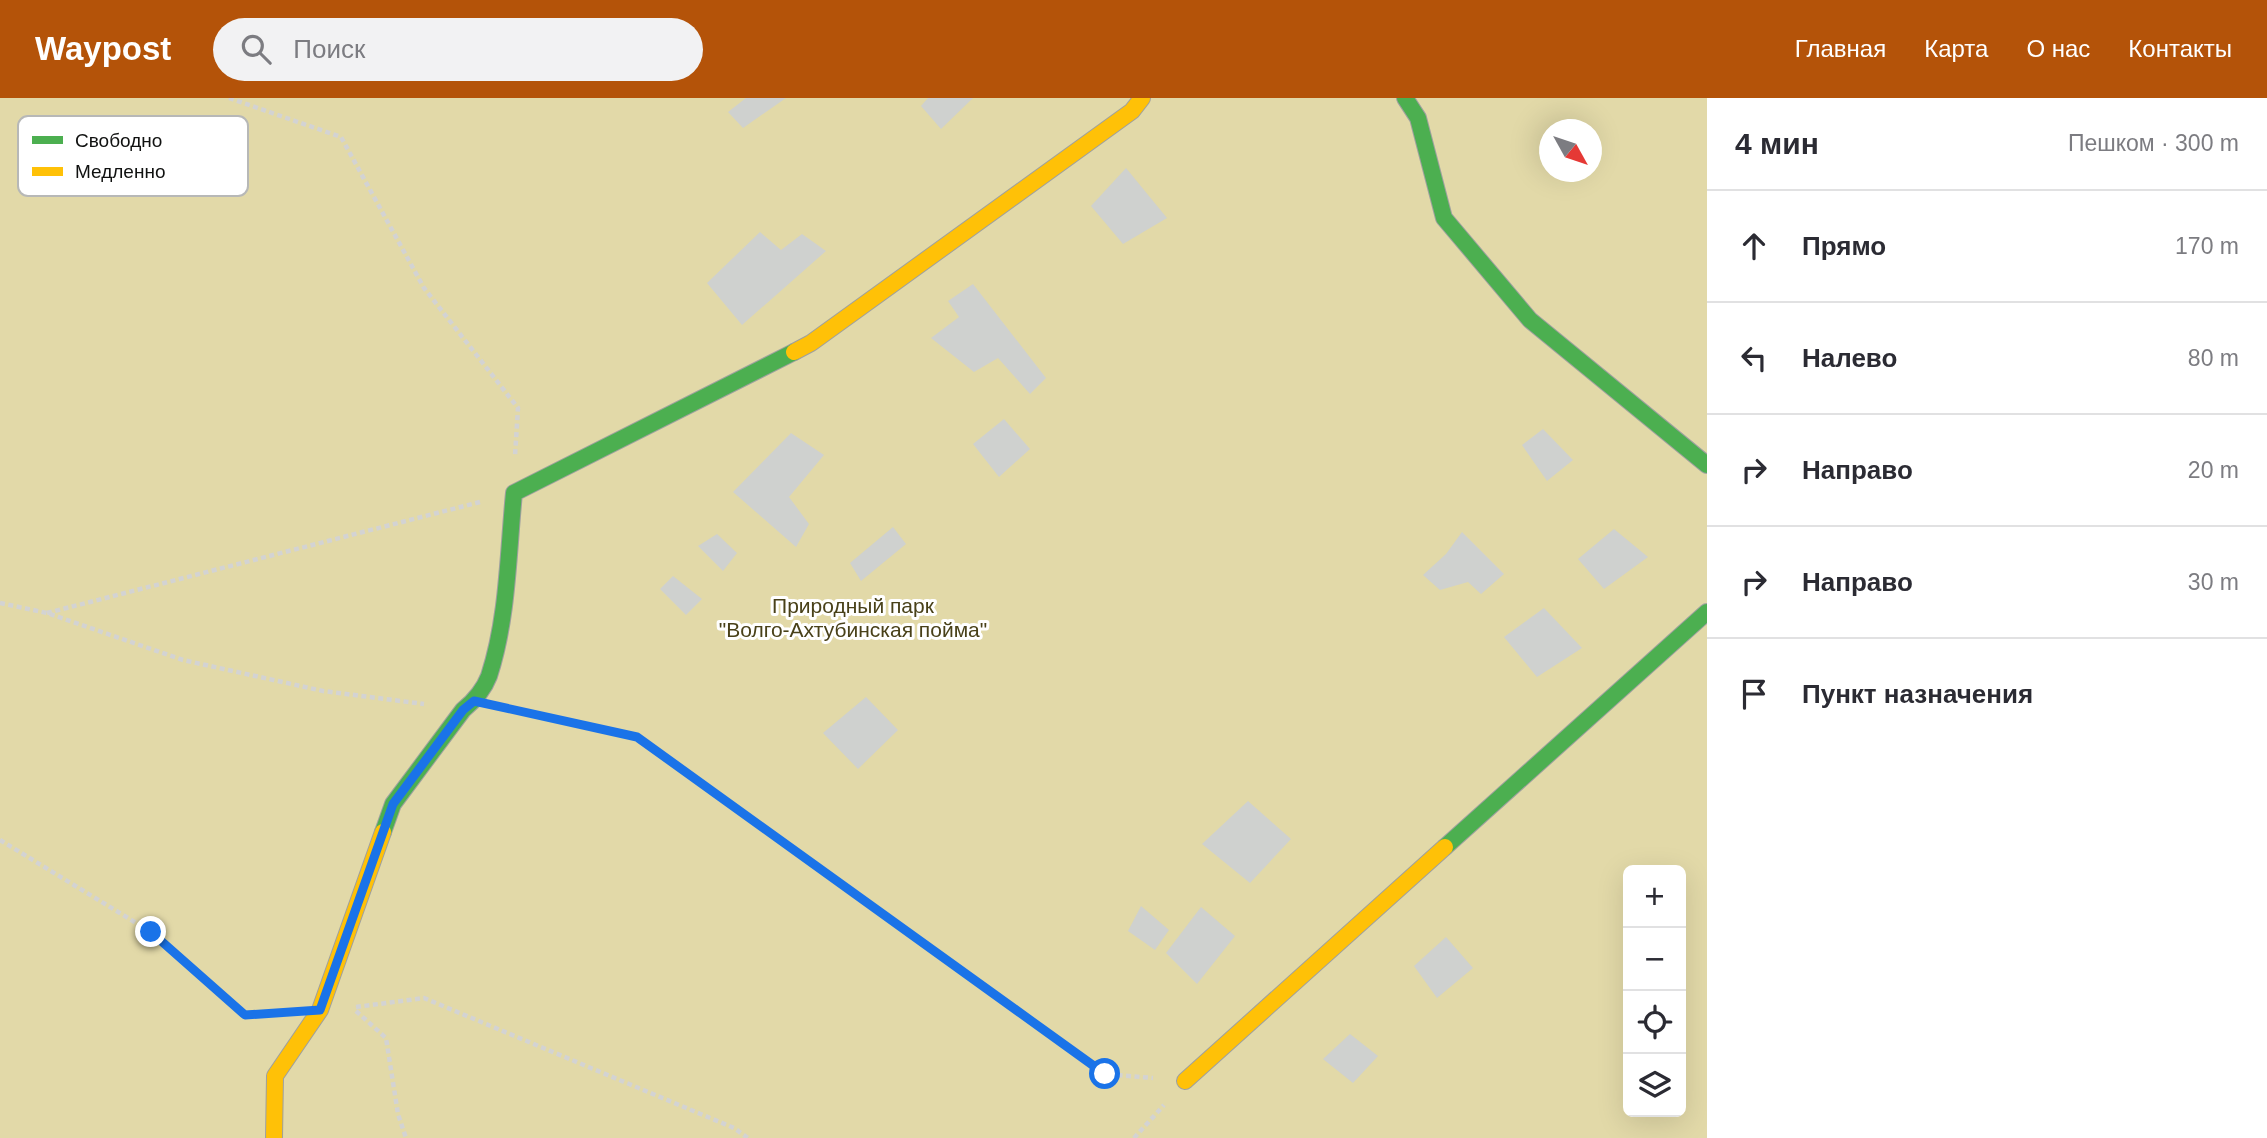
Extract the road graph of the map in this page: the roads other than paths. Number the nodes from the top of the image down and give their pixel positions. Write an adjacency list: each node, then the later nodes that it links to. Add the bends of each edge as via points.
1 (1142, 98): 6 (street, via 1132,111 811,344 514,493 502,621 488,678 393,804 320,1010 275,1076)
2 (1405, 98): 3 (street, via 1418,118 1444,218 1530,320)
3 (1707, 466)
4 (1707, 612): 5 (street)
5 (1185, 1081)
6 (274, 1138)

